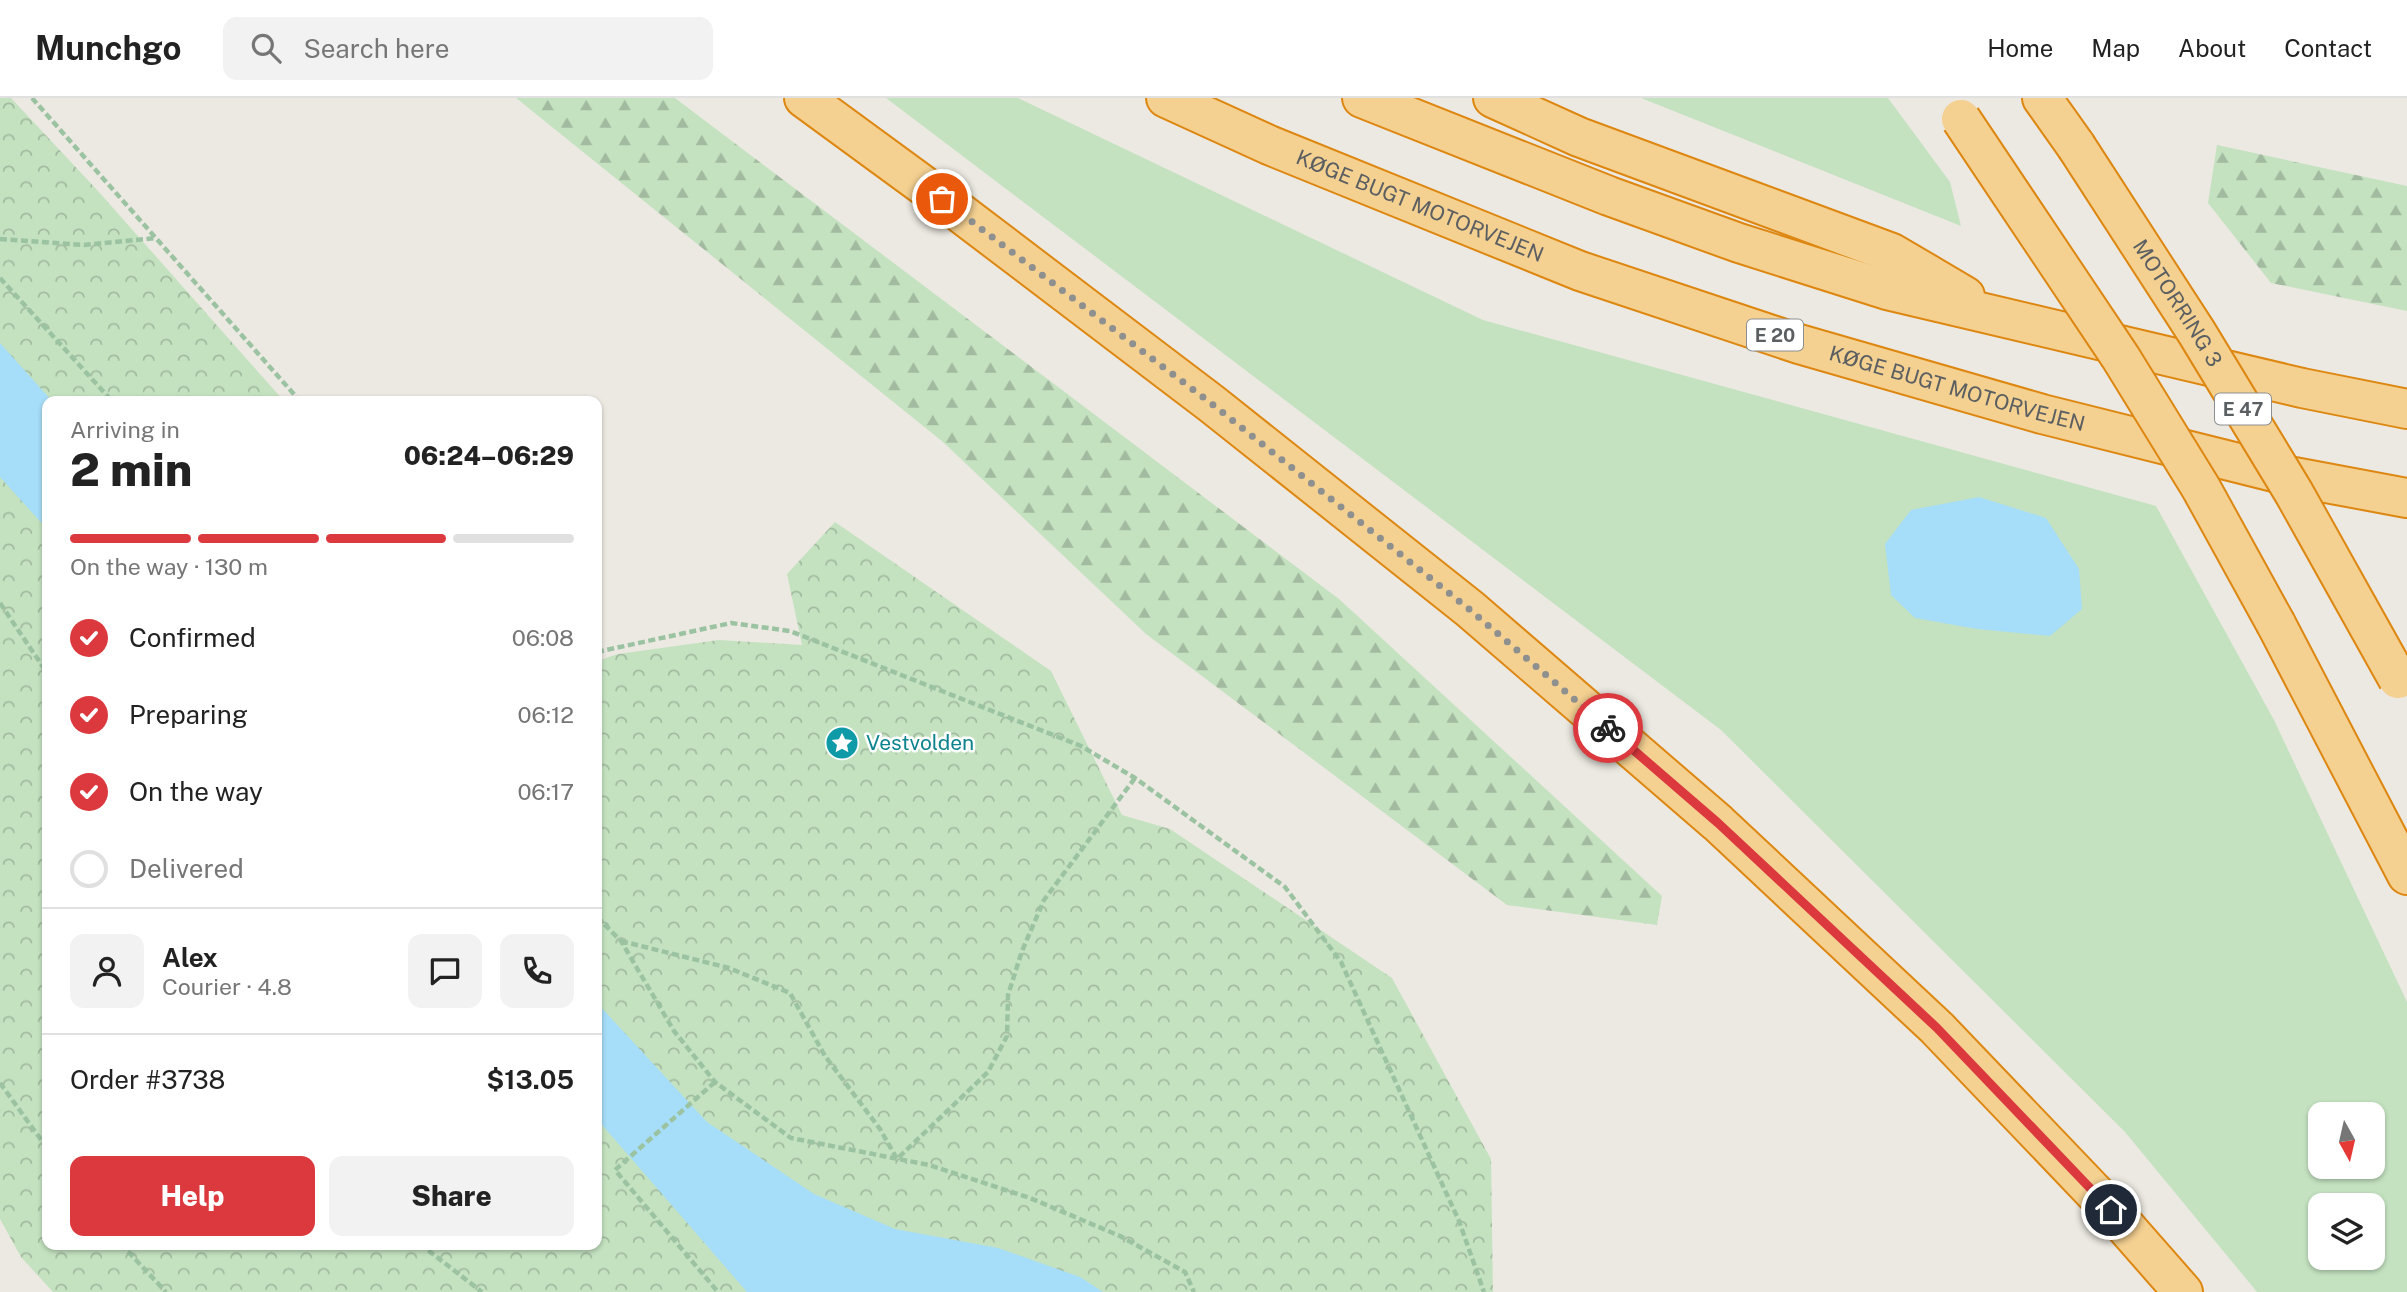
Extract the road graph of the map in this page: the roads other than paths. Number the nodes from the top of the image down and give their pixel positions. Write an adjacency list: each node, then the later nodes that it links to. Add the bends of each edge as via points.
1 (804, 98): 12 (highway, via 1223,413 1469,609 1718,823 1937,1028 2111,1210)
2 (1166, 98): 9 (highway, KØGE BUGT MOTORVEJEN / E 20, via 1269,145 1580,271 1800,344 2042,414 2294,477)
3 (1362, 98): 7 (highway, via 1739,243 1887,290)
4 (1493, 98): 7 (highway, via 1578,136 1892,253)
5 (2042, 98): 10 (highway, MOTORRING 3 / E 47, bridge, via 2197,333 2294,493)
6 (1954, 108): 11 (highway, bridge, via 2201,488)
7 (1997, 315): 8 (highway)
8 (2407, 409)
9 (2407, 498)
10 (2402, 687)
11 (2407, 875)
12 (2182, 1292)

